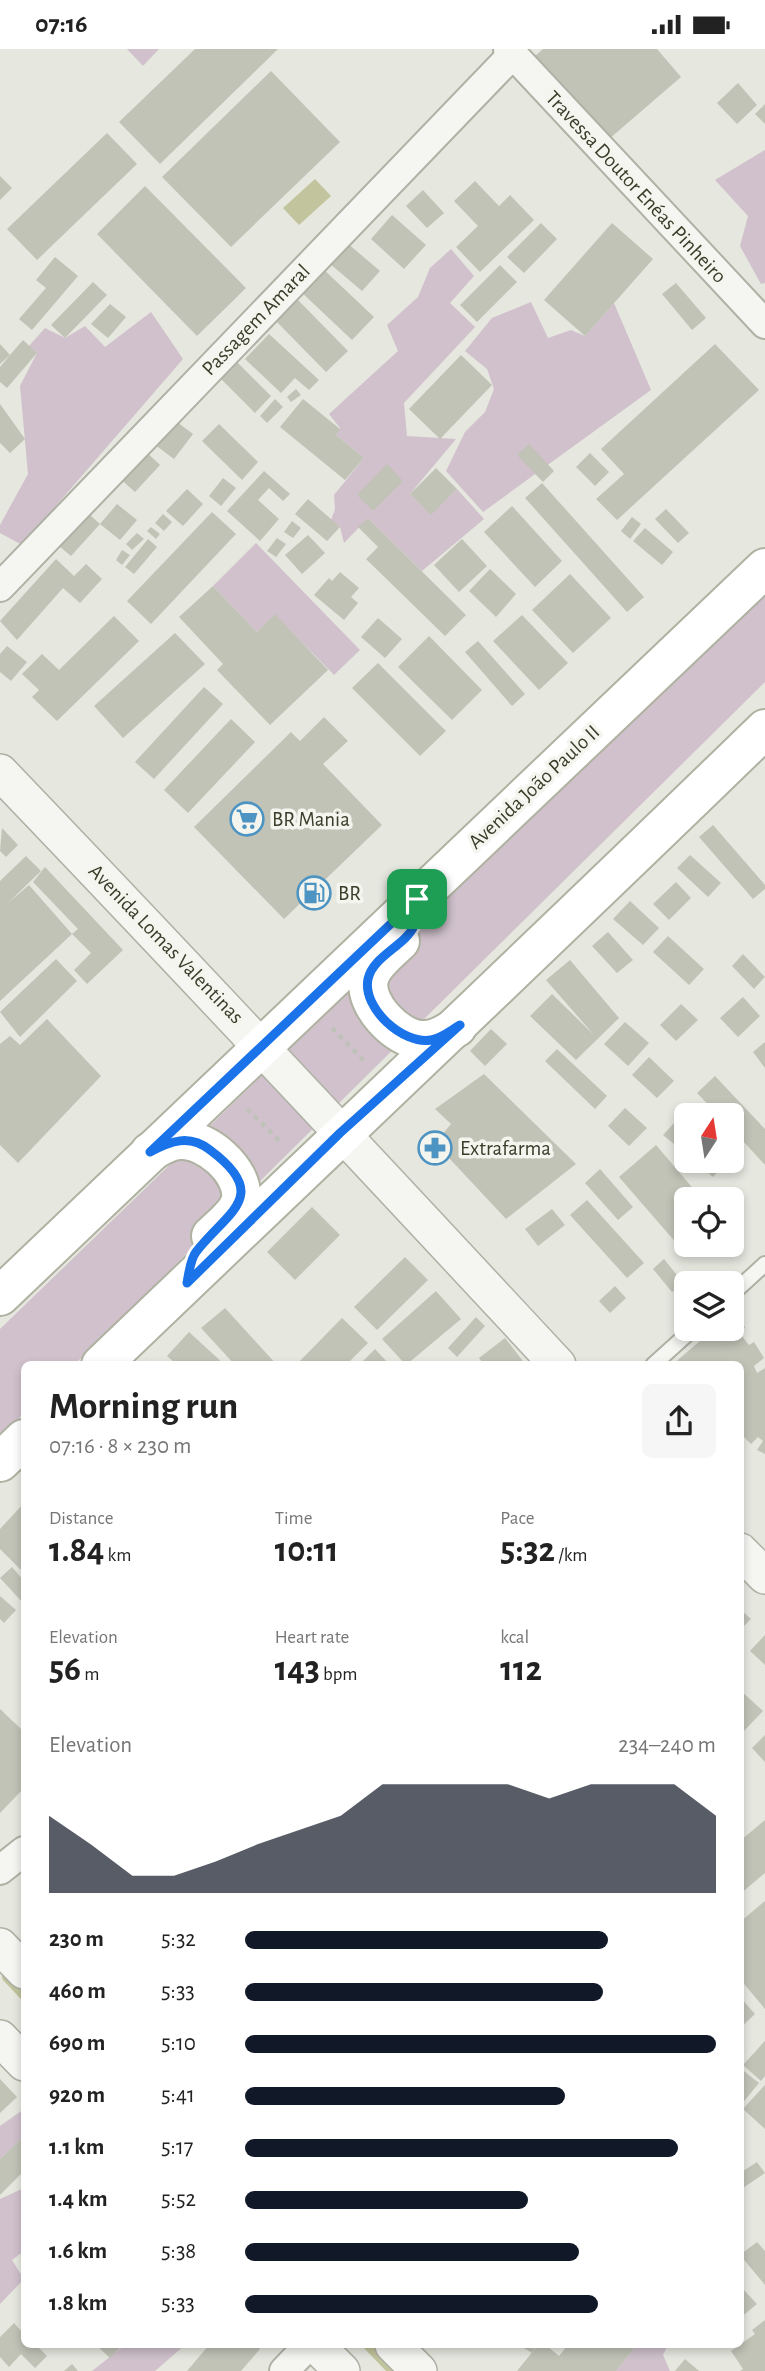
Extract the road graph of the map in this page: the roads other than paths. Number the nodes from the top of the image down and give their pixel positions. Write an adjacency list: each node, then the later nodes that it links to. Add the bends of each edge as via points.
1 (510, 51): 2 (street, Travessa Doutor Enéas Pinheiro); 4 (street, Passagem Amaral)
2 (765, 324)
3 (765, 568): 7 (main road, Avenida João Paulo II)
4 (0, 587)
5 (765, 729): 8 (main road)
6 (0, 772): 9 (street, Avenida Lomas Valentinas)
7 (417, 899): 8 (main road, via 414,926 371,971 371,1002 395,1028 417,1040 441,1037); 9 (main road, Avenida João Paulo II)
8 (460, 1025): 10 (main road)
9 (263, 1046): 10 (street, Avenida Lomas Valentinas); 11 (main road, Avenida João Paulo II)
10 (340, 1133): 13 (main road); 18 (street, Avenida Lomas Valentinas)
11 (150, 1152): 13 (main road, via 178,1140 191,1140 214,1153 237,1178 241,1198 237,1209 194,1254); 15 (main road, Avenida João Paulo II)
12 (765, 1264): 14 (lane)
13 (187, 1283): 17 (main road)
14 (744, 1283)
15 (0, 1296)
16 (680, 1341): 19 (lane)
17 (105, 1361)
18 (554, 1361)
19 (657, 1361)
20 (21, 1442): 21 (main road)
21 (0, 1462)
22 (744, 1555): 23 (street)
23 (765, 1576)
24 (21, 1853): 25 (street)
25 (0, 1870)
26 (0, 1946): 27 (street)
27 (21, 1968)
28 (306, 2348): 31 (street)
29 (319, 2348): 32 (street)
30 (396, 2348): 33 (street)
31 (284, 2371)
32 (342, 2371)
33 (419, 2371)

